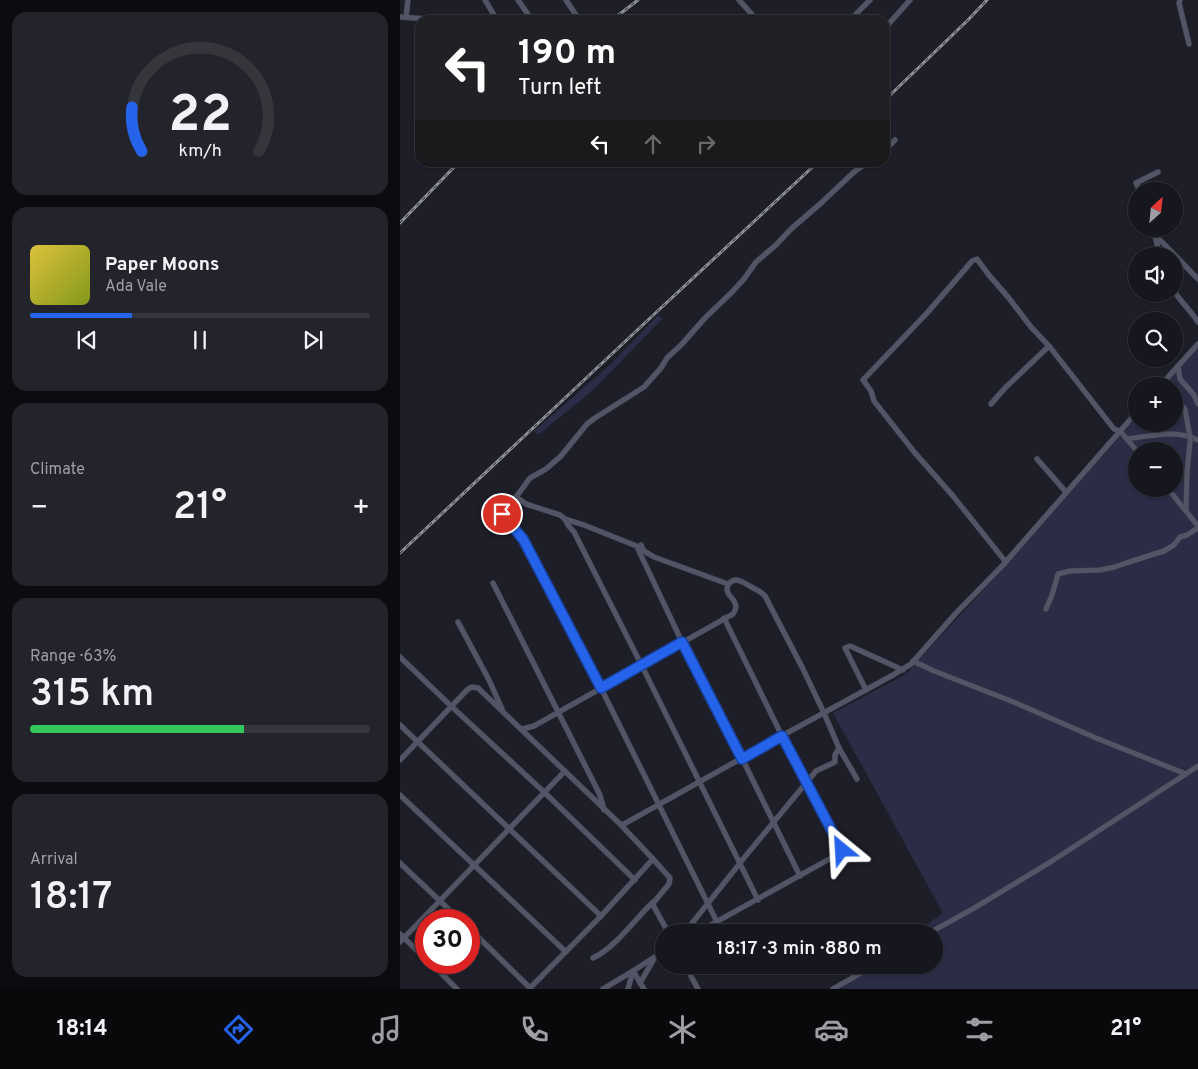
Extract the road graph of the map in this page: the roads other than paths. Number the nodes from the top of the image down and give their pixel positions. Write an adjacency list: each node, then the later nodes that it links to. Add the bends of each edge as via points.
1 (408, 0): 15 (street)
2 (485, 0): 9 (street)
3 (518, 0): 10 (street)
4 (566, 0): 11 (street)
5 (739, 0): 12 (street)
6 (870, 0): 13 (street)
7 (910, 0): 17 (street)
8 (1180, 0): 18 (street)
9 (495, 15)
10 (528, 15)
11 (576, 15)
12 (752, 15)
13 (855, 15)
14 (400, 17): 15 (street)
15 (406, 17): 16 (street)
16 (415, 18)
17 (890, 22)
18 (1189, 44)
19 (895, 140): 20 (street)
20 (890, 145)
21 (861, 167): 47 (street, via 756,262 644,387 587,424 561,456 546,470 530,478 516,497)
22 (1158, 172): 23 (street)
23 (1138, 182)
24 (1160, 238): 25 (street)
25 (1198, 279)
26 (1182, 302): 27 (street)
27 (1198, 322)
28 (1198, 344): 30 (street)
29 (1049, 346): 34 (street); 38 (street, via 1114,429); 50 (street, via 977,259 863,380 874,400)
30 (1183, 360)
31 (1177, 367): 33 (street)
32 (1178, 367): 35 (street, via 1180,379)
33 (1168, 377)
34 (991, 404)
35 (1198, 404)
36 (1183, 407): 46 (street, via 1190,440)
37 (1128, 422): 38 (street)
38 (1120, 431): 39 (street); 43 (street)
39 (1126, 439): 40 (street, via 1171,434); 41 (street)
40 (1198, 440)
41 (1129, 442)
42 (1037, 459): 43 (street)
43 (1066, 492): 50 (street)
44 (1175, 497): 46 (street)
45 (498, 508): 61 (street, via 523,539)
46 (1186, 511): 48 (street)
47 (565, 519): 49 (street); 59 (street)
48 (1198, 527): 53 (street, via 1164,551 1114,567 1058,574)
49 (639, 547): 52 (street, via 641,545 654,557); 56 (street, via 638,551)
50 (1006, 561): 58 (street)
51 (493, 583): 65 (street)
52 (728, 584): 54 (street, via 728,592 736,608 733,614); 66 (street, via 736,580 743,582 765,596)
53 (1046, 609)
54 (724, 618): 56 (street); 69 (street)
55 (458, 622): 64 (street)
56 (682, 642): 59 (street); 72 (street)
57 (400, 656): 63 (street)
58 (913, 661): 60 (street); 76 (street)
59 (642, 666): 61 (street); 78 (street)
60 (903, 670): 62 (street); 62 (street, via 850,646 845,648)
61 (601, 688): 65 (street); 82 (street)
62 (866, 690): 66 (street)
63 (451, 706): 64 (street, via 472,687 478,688); 70 (street); 80 (street)
64 (503, 712): 68 (street)
65 (559, 712): 68 (street); 83 (street)
66 (824, 713): 69 (street); 71 (street)
67 (400, 725): 70 (street)
68 (522, 729): 75 (street)
69 (782, 736): 72 (street); 79 (street)
70 (417, 742): 73 (street); 86 (street)
71 (839, 748): 77 (street); 79 (street, via 835,762 816,772)
72 (742, 759): 78 (street); 84 (street)
73 (400, 760)
74 (1198, 766): 76 (street)
75 (565, 771): 80 (street); 83 (street)
76 (1186, 774): 103 (street)
77 (857, 779)
78 (700, 782): 82 (street); 89 (street)
79 (807, 783): 84 (street); 91 (street, via 842,852)
80 (544, 792): 86 (street); 92 (street)
81 (400, 794): 90 (street)
82 (660, 805): 85 (street); 96 (street)
83 (605, 810): 85 (street)
84 (774, 822): 89 (street); 91 (street)
85 (620, 824): 87 (street)
86 (508, 829): 90 (street); 98 (street)
87 (653, 859): 92 (street); 95 (street, via 670,878)
88 (400, 863): 94 (street)
89 (740, 863): 93 (street); 96 (street)
90 (474, 865): 94 (street); 107 (street)
91 (800, 876): 93 (street)
92 (635, 880): 98 (street)
93 (758, 900): 99 (street)
94 (440, 901): 97 (street); 104 (street)
95 (654, 902): 100 (street); 108 (street, via 603,954)
96 (708, 904): 99 (street); 101 (street)
97 (448, 909)
98 (601, 916): 107 (street)
99 (717, 922): 102 (street)
100 (663, 924)
101 (692, 924)
102 (713, 924)
103 (943, 925)
104 (401, 938): 106 (street)
105 (480, 939): 116 (street)
106 (415, 950)
107 (566, 952): 116 (street)
108 (593, 958)
109 (655, 958): 111 (street)
110 (655, 959): 115 (street)
111 (633, 971): 115 (street); 118 (street); 119 (street)
112 (442, 974): 117 (street)
113 (690, 974): 121 (street)
114 (859, 974): 122 (street)
115 (640, 983): 120 (street)
116 (530, 988)
117 (457, 989)
118 (603, 989)
119 (628, 989)
120 (644, 989)
121 (698, 989)
122 (832, 989)

